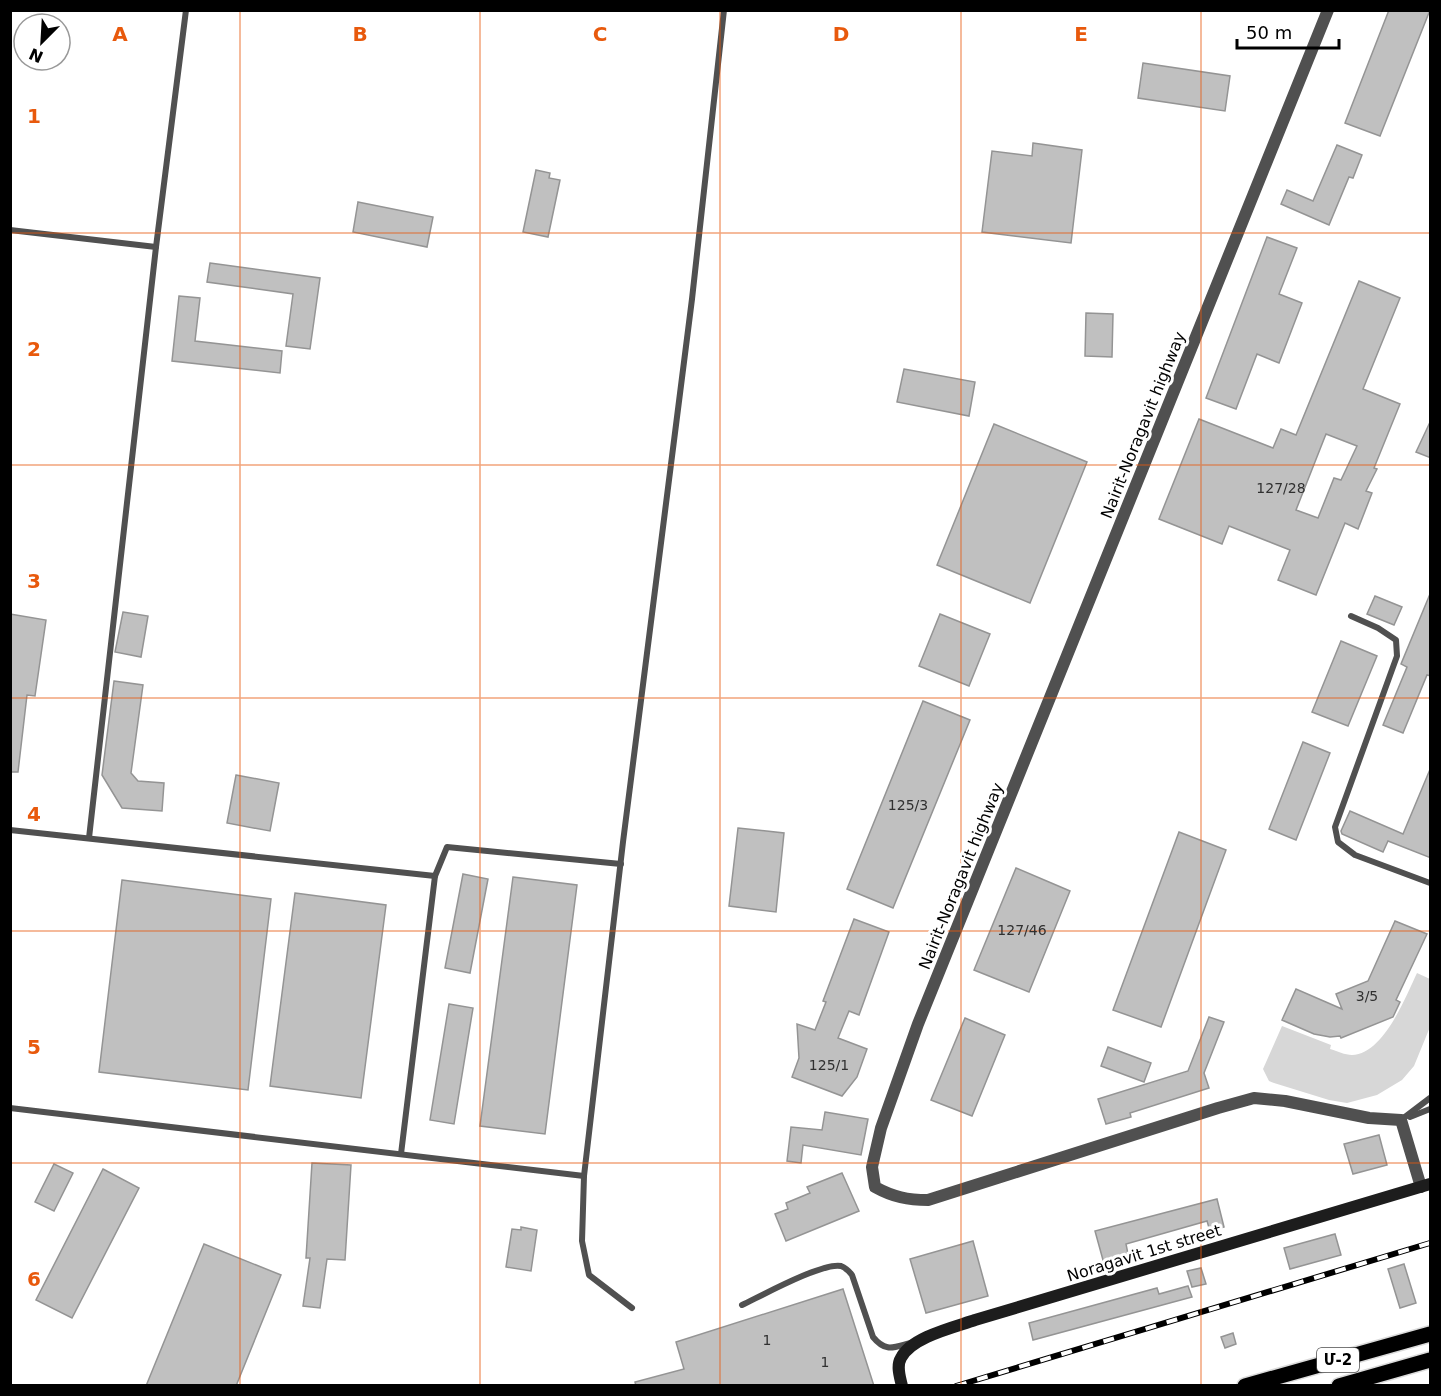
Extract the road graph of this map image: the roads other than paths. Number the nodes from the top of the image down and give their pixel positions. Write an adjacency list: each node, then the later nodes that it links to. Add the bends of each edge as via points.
1 (186, 10): 5 (lane)
2 (724, 10): 9 (lane)
3 (1328, 10): 15 (street, Nairit-Noragavit highway, via 918,1024 880,1128 872,1167 875,1187 908,1200 928,1200 1254,1098)
4 (10, 230): 5 (lane)
5 (156, 247): 8 (lane)
6 (1351, 616): 11 (lane, via 1396,640 1397,656 1335,827 1338,842 1355,855)
7 (10, 830): 8 (lane)
8 (89, 838): 10 (lane)
9 (621, 864): 10 (lane, via 447,847); 17 (lane)
10 (435, 876): 16 (lane)
11 (1431, 883)
12 (1431, 1098): 15 (lane)
13 (10, 1108): 16 (lane)
14 (1431, 1109): 15 (lane)
15 (1401, 1120): 18 (street)
16 (401, 1154): 17 (lane)
17 (584, 1176): 20 (lane, via 582,1241 588,1275)
18 (1426, 1185): 22 (main road, Noragavit 1st street, via 975,1320)
19 (742, 1305): 22 (lane, via 798,1278 840,1266 852,1275 879,1345 892,1348)
20 (632, 1308)
21 (1431, 1334): 25 (main road, Մ-2)
22 (920, 1340): 24 (main road, Noragavit 1st street, via 900,1358)
23 (1431, 1360): 26 (main road, Մ-2)
24 (902, 1386)
25 (1245, 1386)
26 (1339, 1386)

